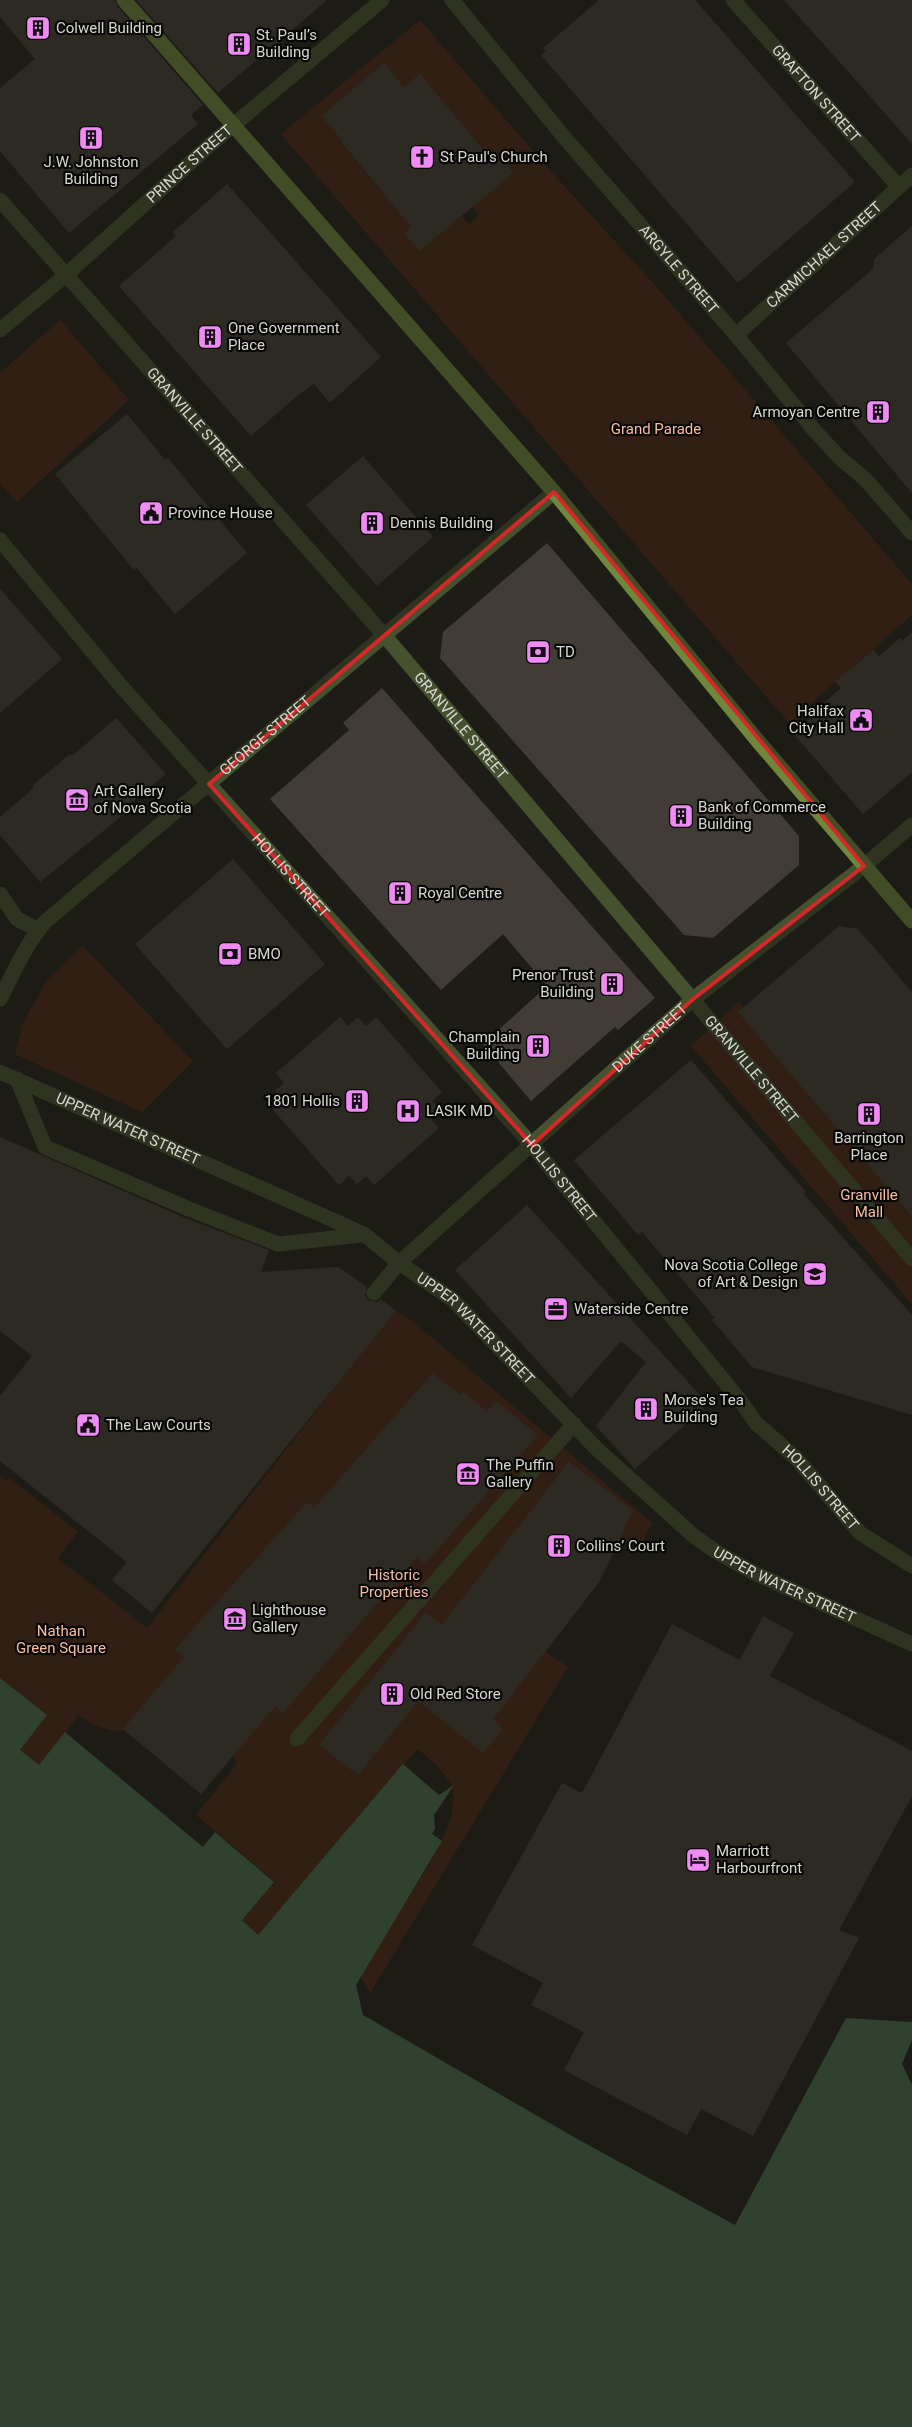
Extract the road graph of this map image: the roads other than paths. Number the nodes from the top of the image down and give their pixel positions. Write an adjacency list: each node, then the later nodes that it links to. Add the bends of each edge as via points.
1 (124, 0): 5 (main road)
2 (382, 0): 5 (street, PRINCE STREET)
3 (452, 0): 11 (street, ARGYLE STREET, via 564,138)
4 (733, 0): 7 (street, GRAFTON STREET)
5 (233, 126): 9 (street, PRINCE STREET); 12 (main road)
6 (912, 175): 7 (street, CARMICHAEL STREET)
7 (899, 187): 11 (street, CARMICHAEL STREET)
8 (0, 200): 9 (street, GRANVILLE STREET)
9 (66, 274): 10 (street, PRINCE STREET); 15 (street, GRANVILLE STREET)
10 (0, 330)
11 (736, 335): 13 (street, ARGYLE STREET, via 815,431 866,480)
12 (554, 492): 15 (street, GEORGE STREET); 18 (main road)
13 (912, 533)
14 (0, 540): 16 (street, HOLLIS STREET, via 121,686)
15 (384, 635): 16 (street, GEORGE STREET); 23 (street, GRANVILLE STREET)
16 (209, 784): 21 (street, GEORGE STREET); 26 (street, HOLLIS STREET)
17 (912, 825): 18 (street, DUKE STREET)
18 (864, 866): 20 (main road); 23 (street, DUKE STREET)
19 (0, 894): 21 (street, via 18,919)
20 (912, 921)
21 (38, 930): 22 (street, GEORGE STREET)
22 (0, 999)
23 (692, 1000): 26 (street, DUKE STREET); 28 (street, GRANVILLE STREET)
24 (0, 1072): 25 (street, UPPER WATER STREET)
25 (17, 1079): 27 (street, UPPER WATER STREET); 27 (street, via 45,1147 278,1244)
26 (532, 1145): 29 (street, DUKE STREET); 32 (street, HOLLIS STREET, via 756,1423 796,1458 860,1533)
27 (364, 1234): 29 (street, UPPER WATER STREET)
28 (912, 1258)
29 (399, 1263): 30 (street, DUKE STREET); 31 (street, UPPER WATER STREET, via 452,1300)
30 (374, 1293)
31 (574, 1424): 33 (street, UPPER WATER STREET, via 660,1506 716,1552 792,1591); 34 (street)
32 (912, 1566)
33 (912, 1644)
34 (297, 1739)

